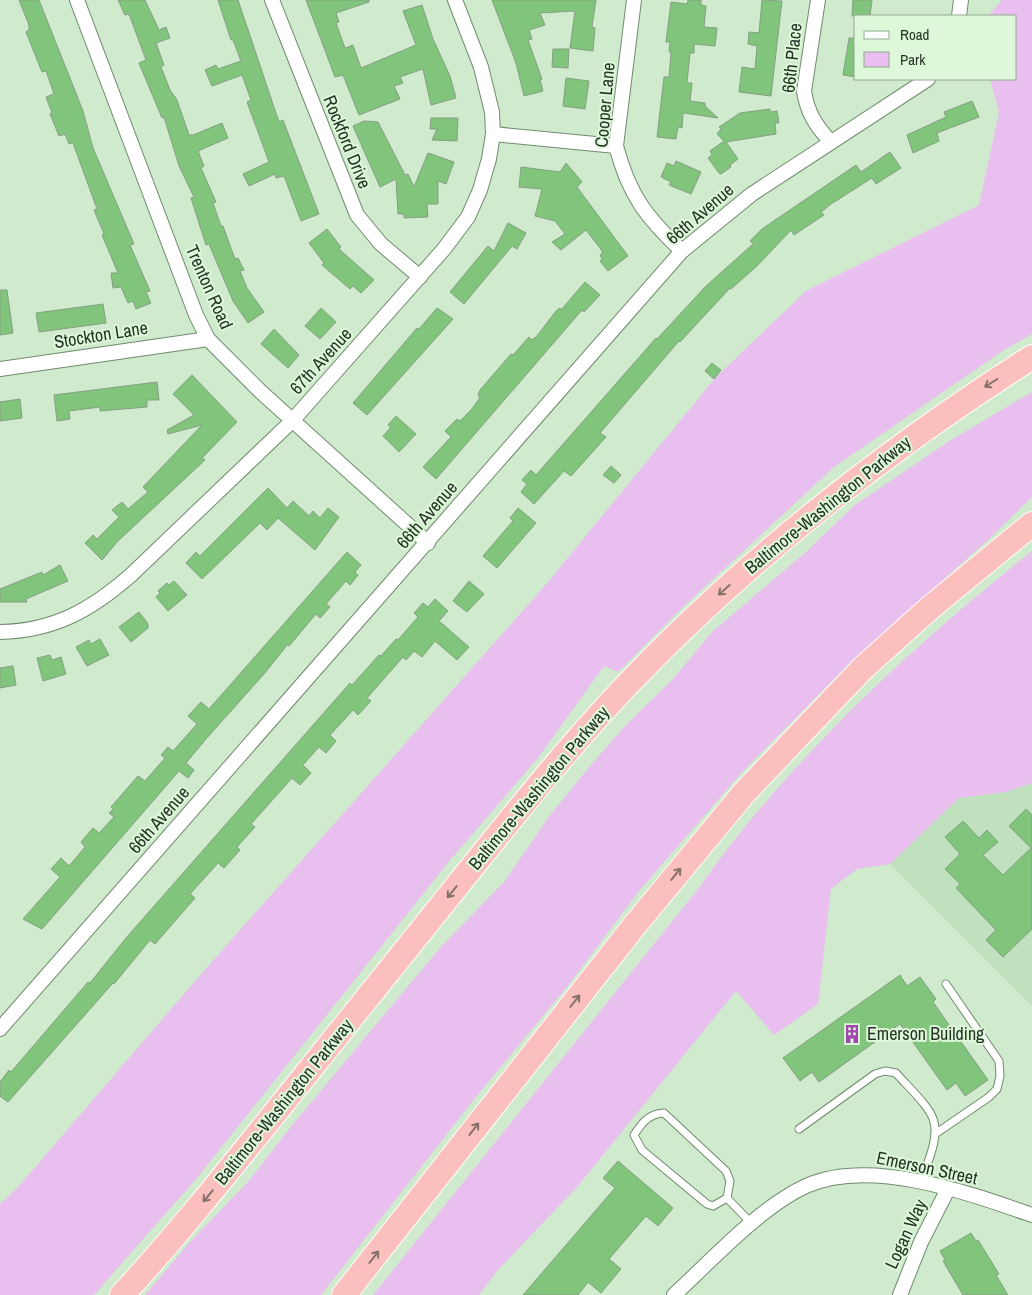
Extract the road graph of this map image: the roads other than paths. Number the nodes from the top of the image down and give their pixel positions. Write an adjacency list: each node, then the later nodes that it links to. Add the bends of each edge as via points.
1 (77, 0): 14 (street, Trenton Road, via 196,315)
2 (272, 0): 13 (street, Rockford Drive, via 357,215 381,244)
3 (455, 0): 9 (street, 67th Avenue, via 489,95)
4 (634, 0): 11 (street, Cooper Lane)
5 (818, 0): 10 (street, 66th Place, via 804,91 811,118)
6 (961, 0): 7 (street)
7 (959, 15)
8 (926, 80): 10 (street, 66th Avenue)
9 (493, 134): 11 (street); 13 (street, 67th Avenue, via 480,190 468,218)
10 (830, 141): 12 (street, 66th Avenue, via 752,194)
11 (616, 146): 12 (street, Cooper Lane, via 638,204)
12 (682, 251): 19 (street, 66th Avenue)
13 (420, 277): 17 (street, 67th Avenue)
14 (208, 339): 16 (street, Stockton Lane); 17 (street, Trenton Road)
15 (1032, 357): 30 (highway, Baltimore-Washington Parkway, one-way to 30, via 911,438 834,496 732,583 628,684 514,815 214,1188)
16 (0, 369)
17 (292, 421): 19 (street, Trenton Road); 20 (street, 67th Avenue, via 106,596 78,614 51,625)
18 (1032, 524): 31 (highway, one-way to 18, via 635,925 744,793 864,668 930,607)
19 (428, 543): 22 (street, 66th Avenue)
20 (0, 632)
21 (946, 984): 24 (lane, via 999,1061 1000,1076 997,1089 989,1097)
22 (0, 1029)
23 (799, 1129): 24 (lane, via 875,1074 885,1071 896,1073 928,1110 934,1121)
24 (935, 1134): 25 (lane)
25 (920, 1183): 26 (street, Emerson Street); 29 (street, Emerson Street, via 879,1175 832,1177 790,1195)
26 (948, 1189): 28 (street, Emerson Street); 33 (street, Logan Way, via 921,1242)
27 (727, 1198): 27 (lane, via 730,1181 726,1171 664,1113 655,1113 646,1119 634,1135 642,1150 707,1204 713,1206); 29 (lane)
28 (1032, 1215)
29 (752, 1224): 32 (street, Emerson Street)
30 (122, 1295)
31 (344, 1295)
32 (674, 1295)
33 (900, 1295)

